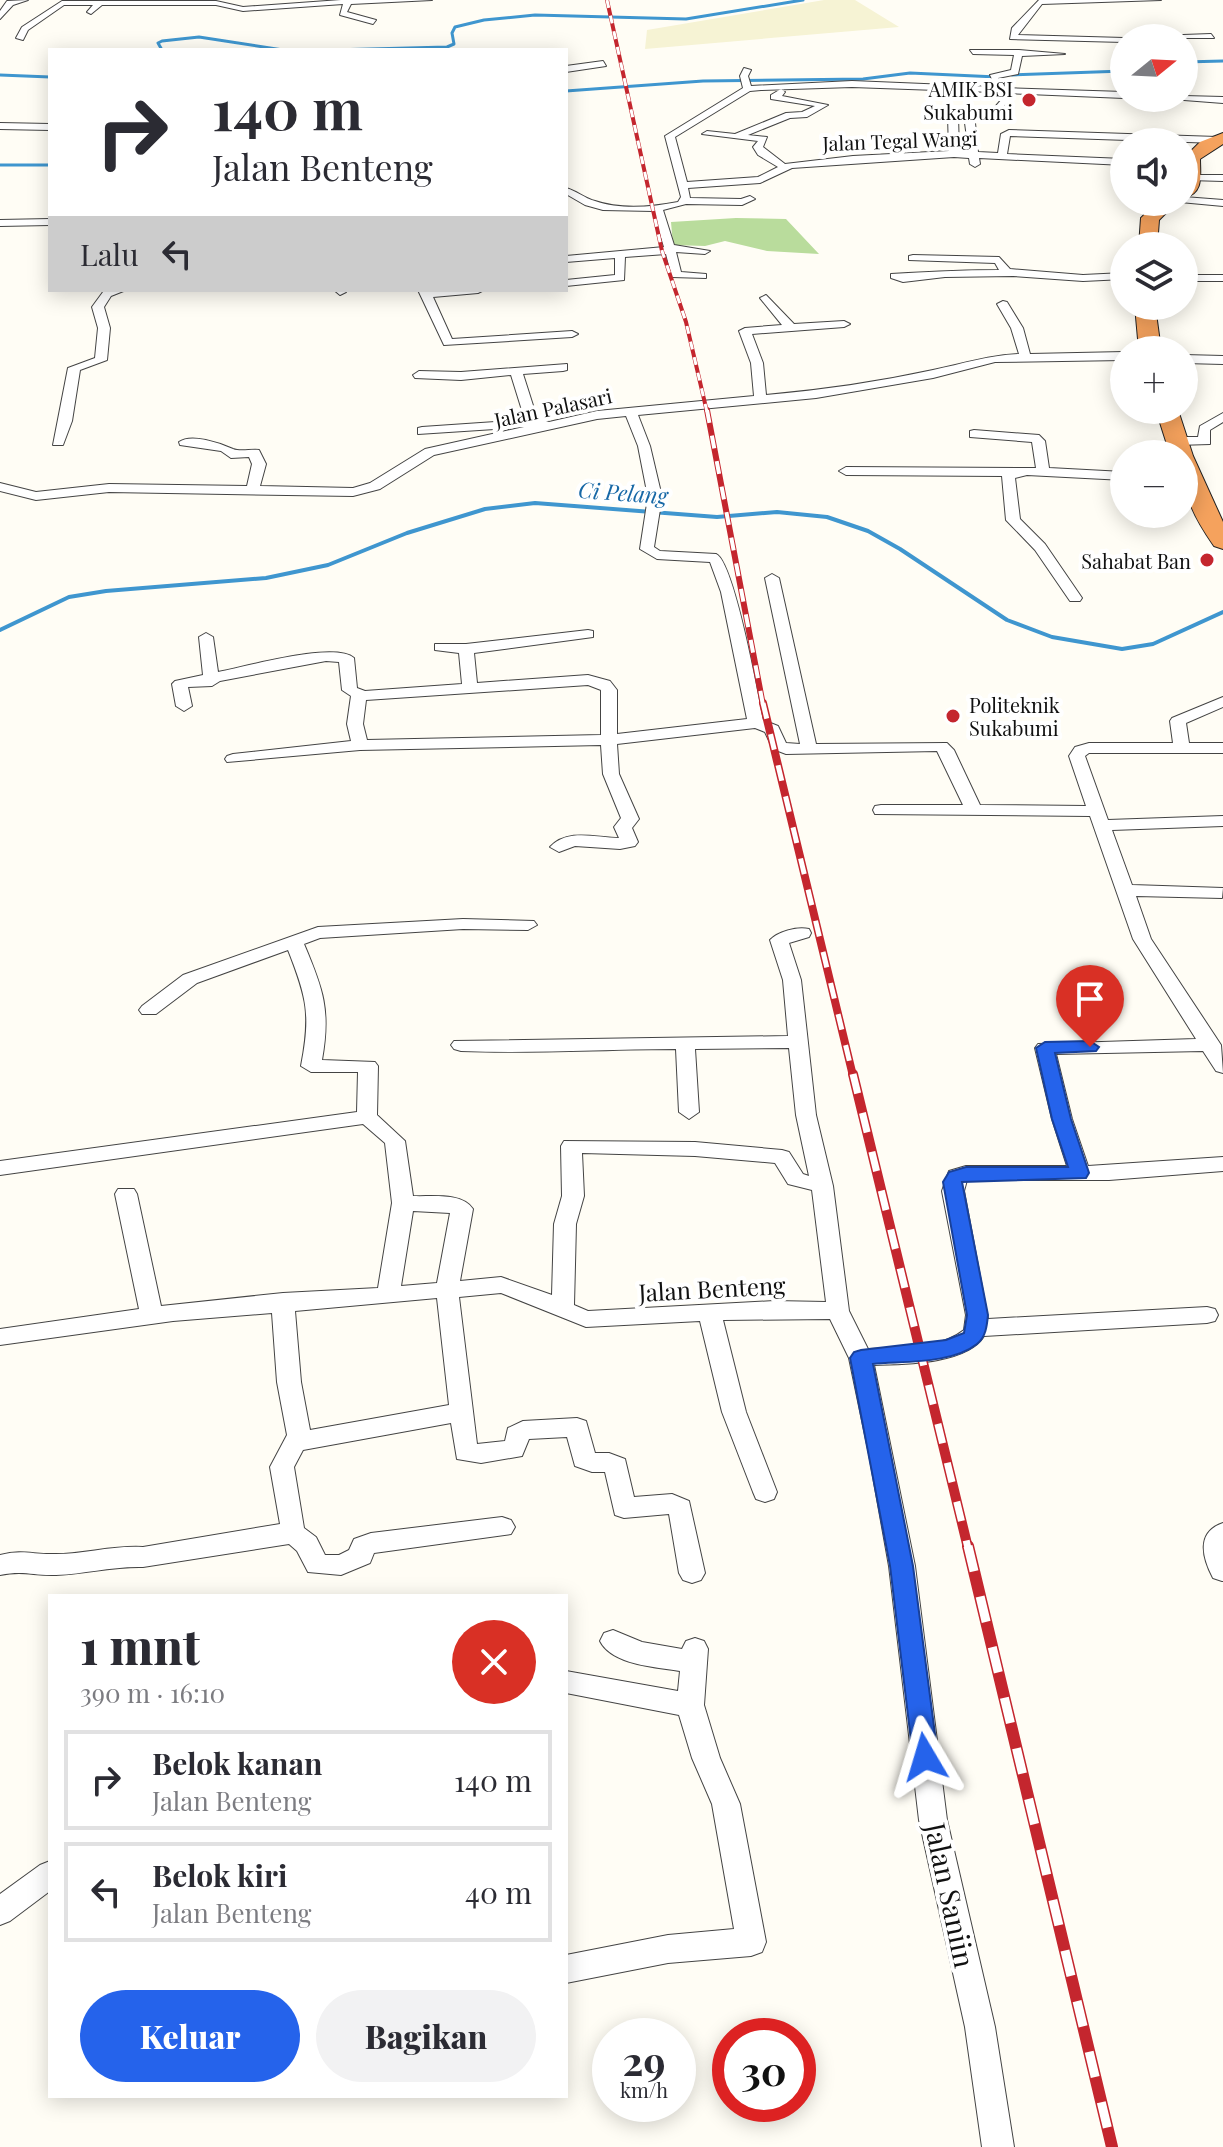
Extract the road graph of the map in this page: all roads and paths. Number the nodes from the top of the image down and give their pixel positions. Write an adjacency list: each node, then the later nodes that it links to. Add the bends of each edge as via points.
1 (24, 0): 8 (street, via 10,3)
2 (428, 0): 6 (street)
3 (1157, 0): 12 (street, via 1041,2)
4 (62, 1): 5 (street); 10 (street, via 23,34)
5 (102, 1): 6 (street, via 216,3 243,9); 7 (street)
6 (355, 1): 9 (street, via 343,13)
7 (91, 12)
8 (0, 17)
9 (373, 22)
10 (13, 30)
11 (1046, 31): 12 (street)
12 (1014, 34): 15 (street); 16 (street)
13 (1198, 36): 14 (street)
14 (1211, 36)
15 (1110, 39)
16 (1006, 46)
17 (973, 52): 18 (street)
18 (1019, 52): 19 (street); 25 (street, via 1015,72 993,77)
19 (1061, 54)
20 (603, 64): 21 (street)
21 (568, 69)
22 (747, 70): 26 (street)
23 (791, 85): 24 (street); 26 (street); 36 (street, via 774,97 824,105)
24 (992, 88): 25 (street); 30 (street, via 1007,98)
25 (1004, 88): 27 (street)
26 (748, 89): 48 (street, via 670,136)
27 (1110, 94)
28 (1198, 99): 29 (street)
29 (1223, 100)
30 (993, 115)
31 (953, 116): 40 (street)
32 (970, 123): 43 (street)
33 (48, 125): 34 (street)
34 (0, 126)
35 (707, 134): 36 (street)
36 (735, 137): 45 (street, via 764,139 758,147 761,153)
37 (1221, 142): 39 (highway); 41 (street, via 1014,132 1006,134)
38 (1046, 145): 42 (street)
39 (1198, 148)
40 (954, 154): 43 (street, Jalan Tegal Wangi); 45 (street, Jalan Tegal Wangi)
41 (1002, 156): 42 (street, Jalan Tegal Wangi); 43 (street, Jalan Tegal Wangi)
42 (1048, 158): 44 (street, Jalan Tegal Wangi)
43 (973, 160)
44 (1110, 161)
45 (782, 166): 48 (street, Jalan Tegal Wangi, via 760,180)
46 (1198, 177): 47 (street)
47 (1223, 178)
48 (683, 185): 51 (street)
49 (568, 192): 54 (street, via 599,206)
50 (750, 199): 51 (street)
51 (686, 201): 54 (street)
52 (1198, 201): 53 (street)
53 (1223, 203)
54 (657, 207): 57 (street)
55 (48, 222): 56 (street)
56 (0, 223)
57 (669, 249): 58 (street); 59 (street); 63 (street, via 676,275)
58 (705, 251)
59 (620, 255): 61 (street); 68 (street, via 620,278)
60 (913, 258): 62 (street, via 998,254 1003,270)
61 (568, 259)
62 (1011, 273): 64 (street); 65 (street)
63 (702, 276)
64 (895, 276)
65 (1110, 277)
66 (1198, 278): 67 (street)
67 (1223, 278)
68 (568, 283)
69 (103, 292): 92 (street, via 98,307 104,328 101,360 74,368)
70 (425, 292): 77 (street, via 447,342)
71 (766, 298): 74 (street)
72 (1003, 304): 76 (street)
73 (844, 324): 74 (street)
74 (791, 328): 86 (street, via 745,331 757,363)
75 (572, 334): 77 (street)
76 (1021, 342): 78 (street); 79 (street)
77 (501, 349): 84 (street)
78 (1070, 355): 79 (street, Jalan Palasari); 80 (street, Jalan Palasari)
79 (1025, 356): 86 (street, Jalan Palasari)
80 (1110, 356)
81 (1198, 359): 82 (street)
82 (1223, 360)
83 (563, 367): 84 (street)
84 (517, 372): 85 (street); 89 (street)
85 (419, 375)
86 (761, 401): 87 (street, Jalan Palasari)
87 (631, 412): 89 (street, Jalan Palasari); 114 (street, via 655,497 647,549 716,558)
88 (1223, 417): 94 (street, via 1204,429 1205,441)
89 (535, 425): 90 (street); 100 (street, Jalan Palasari, via 430,452 359,491)
90 (422, 431)
91 (974, 434): 96 (street, via 1035,438)
92 (58, 442)
93 (185, 442): 100 (street, via 225,448 231,454 254,453 259,464)
94 (1198, 448)
95 (846, 471): 97 (street)
96 (1043, 471): 97 (street); 98 (street)
97 (1014, 472): 104 (street, via 1007,486 1013,520 1040,547)
98 (1110, 475)
99 (0, 487): 100 (street, Jalan Palasari, via 36,496 109,488)
100 (252, 491)
101 (1198, 496): 102 (highway)
102 (1223, 541)
103 (772, 578): 119 (street)
104 (1075, 598)
105 (588, 634): 108 (street)
106 (206, 637): 109 (street)
107 (440, 647): 108 (street)
108 (466, 649): 110 (street)
109 (212, 681): 111 (street, via 293,661 341,656 350,690); 113 (street, via 180,684)
110 (470, 687): 111 (street); 115 (street, via 576,678 605,684 611,703)
111 (359, 696): 116 (street, via 355,724)
112 (1223, 702): 117 (street, via 1178,721)
113 (184, 706)
114 (756, 723): 115 (street); 119 (street, via 772,729 782,748)
115 (609, 740): 116 (street); 125 (street, via 611,774 630,819 623,827 629,842 576,840)
116 (360, 745): 120 (street)
117 (1182, 748): 118 (street); 123 (street, via 1079,751)
118 (1223, 748)
119 (809, 749): 122 (street, via 941,746)
120 (233, 759)
121 (881, 810): 122 (street)
122 (974, 810): 123 (street)
123 (1098, 818): 124 (street); 126 (street)
124 (1223, 821)
125 (559, 847)
126 (1124, 890): 127 (street); 135 (street, via 1154,962)
127 (1222, 893)
128 (528, 925): 130 (street, via 357,929)
129 (802, 933): 133 (street, via 779,940 792,980)
130 (293, 940): 131 (street, via 190,979); 138 (street, via 315,993 317,1035 311,1066 368,1066)
131 (149, 1010)
132 (685, 1042): 133 (street); 134 (street); 137 (street)
133 (798, 1042): 142 (street, via 806,1115)
134 (461, 1045)
135 (1211, 1045): 136 (street); 141 (street, via 1045,1048)
136 (1223, 1067)
137 (689, 1112)
138 (367, 1117): 140 (street); 144 (street, via 395,1141)
139 (1223, 1164): 141 (street)
140 (0, 1168)
141 (1080, 1173): 153 (street, via 956,1176 953,1191)
142 (822, 1186): 148 (street, via 795,1179 782,1157 571,1146 573,1196 565,1224); 149 (street)
143 (126, 1194): 150 (street)
144 (403, 1203): 145 (street, via 461,1207); 146 (street)
145 (447, 1288): 146 (street, Jalan Benteng); 148 (street, Jalan Benteng, via 510,1286); 156 (street)
146 (388, 1294): 147 (street, Jalan Benteng)
147 (283, 1301): 150 (street, Jalan Benteng); 157 (street)
148 (563, 1310): 151 (street, Jalan Benteng, via 586,1319)
149 (838, 1311): 151 (street, Jalan Benteng); 155 (street)
150 (152, 1315): 154 (street, Jalan Benteng)
151 (710, 1315): 158 (street, via 734,1412)
152 (1207, 1315): 153 (street)
153 (977, 1328): 155 (street, via 971,1338 949,1348)
154 (0, 1337)
155 (861, 1358): 171 (street, Jalan Saniin, via 902,1566 933,1820 980,2027)
156 (460, 1412): 157 (street); 164 (street, via 464,1447 471,1455 513,1449 523,1430 577,1427 584,1459 616,1466 624,1508 680,1508)
157 (296, 1442): 160 (street, via 282,1467)
158 (765, 1492)
159 (502, 1527): 160 (street, via 371,1543 354,1561 332,1566 317,1565 307,1544)
160 (290, 1531): 162 (street, via 283,1537 156,1556 54,1565 32,1559)
161 (1223, 1533): 163 (street, via 1216,1538)
162 (0, 1565)
163 (1222, 1571)
164 (692, 1573)
165 (613, 1641): 167 (street, via 638,1653 694,1656)
166 (568, 1682): 167 (street)
167 (690, 1705): 170 (street, via 726,1804 751,1942 668,1949)
168 (48, 1875): 169 (street)
169 (0, 1911)
170 (568, 1969)
171 (998, 2147)

